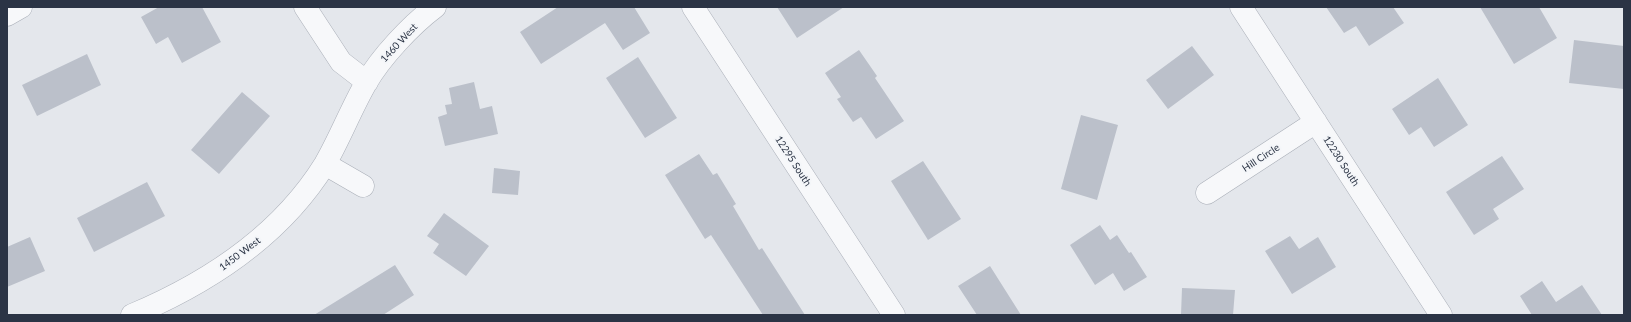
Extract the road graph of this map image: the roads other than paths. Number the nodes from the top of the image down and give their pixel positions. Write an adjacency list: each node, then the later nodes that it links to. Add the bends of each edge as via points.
1 (21, 7): 6 (street)
2 (305, 7): 7 (street, via 341,62)
3 (434, 7): 7 (street, 1460 West, via 386,55)
4 (693, 7): 13 (street, 12295 South)
5 (1241, 7): 8 (street, 12230 South)
6 (7, 15)
7 (367, 82): 9 (street, 1450 West)
8 (1316, 122): 11 (street, Hill Circle); 14 (street, 12230 South)
9 (325, 164): 10 (street); 12 (street, 1450 West, via 297,202 263,236 226,266)
10 (363, 186)
11 (1207, 193)
12 (132, 315)
13 (894, 315)
14 (1441, 315)

